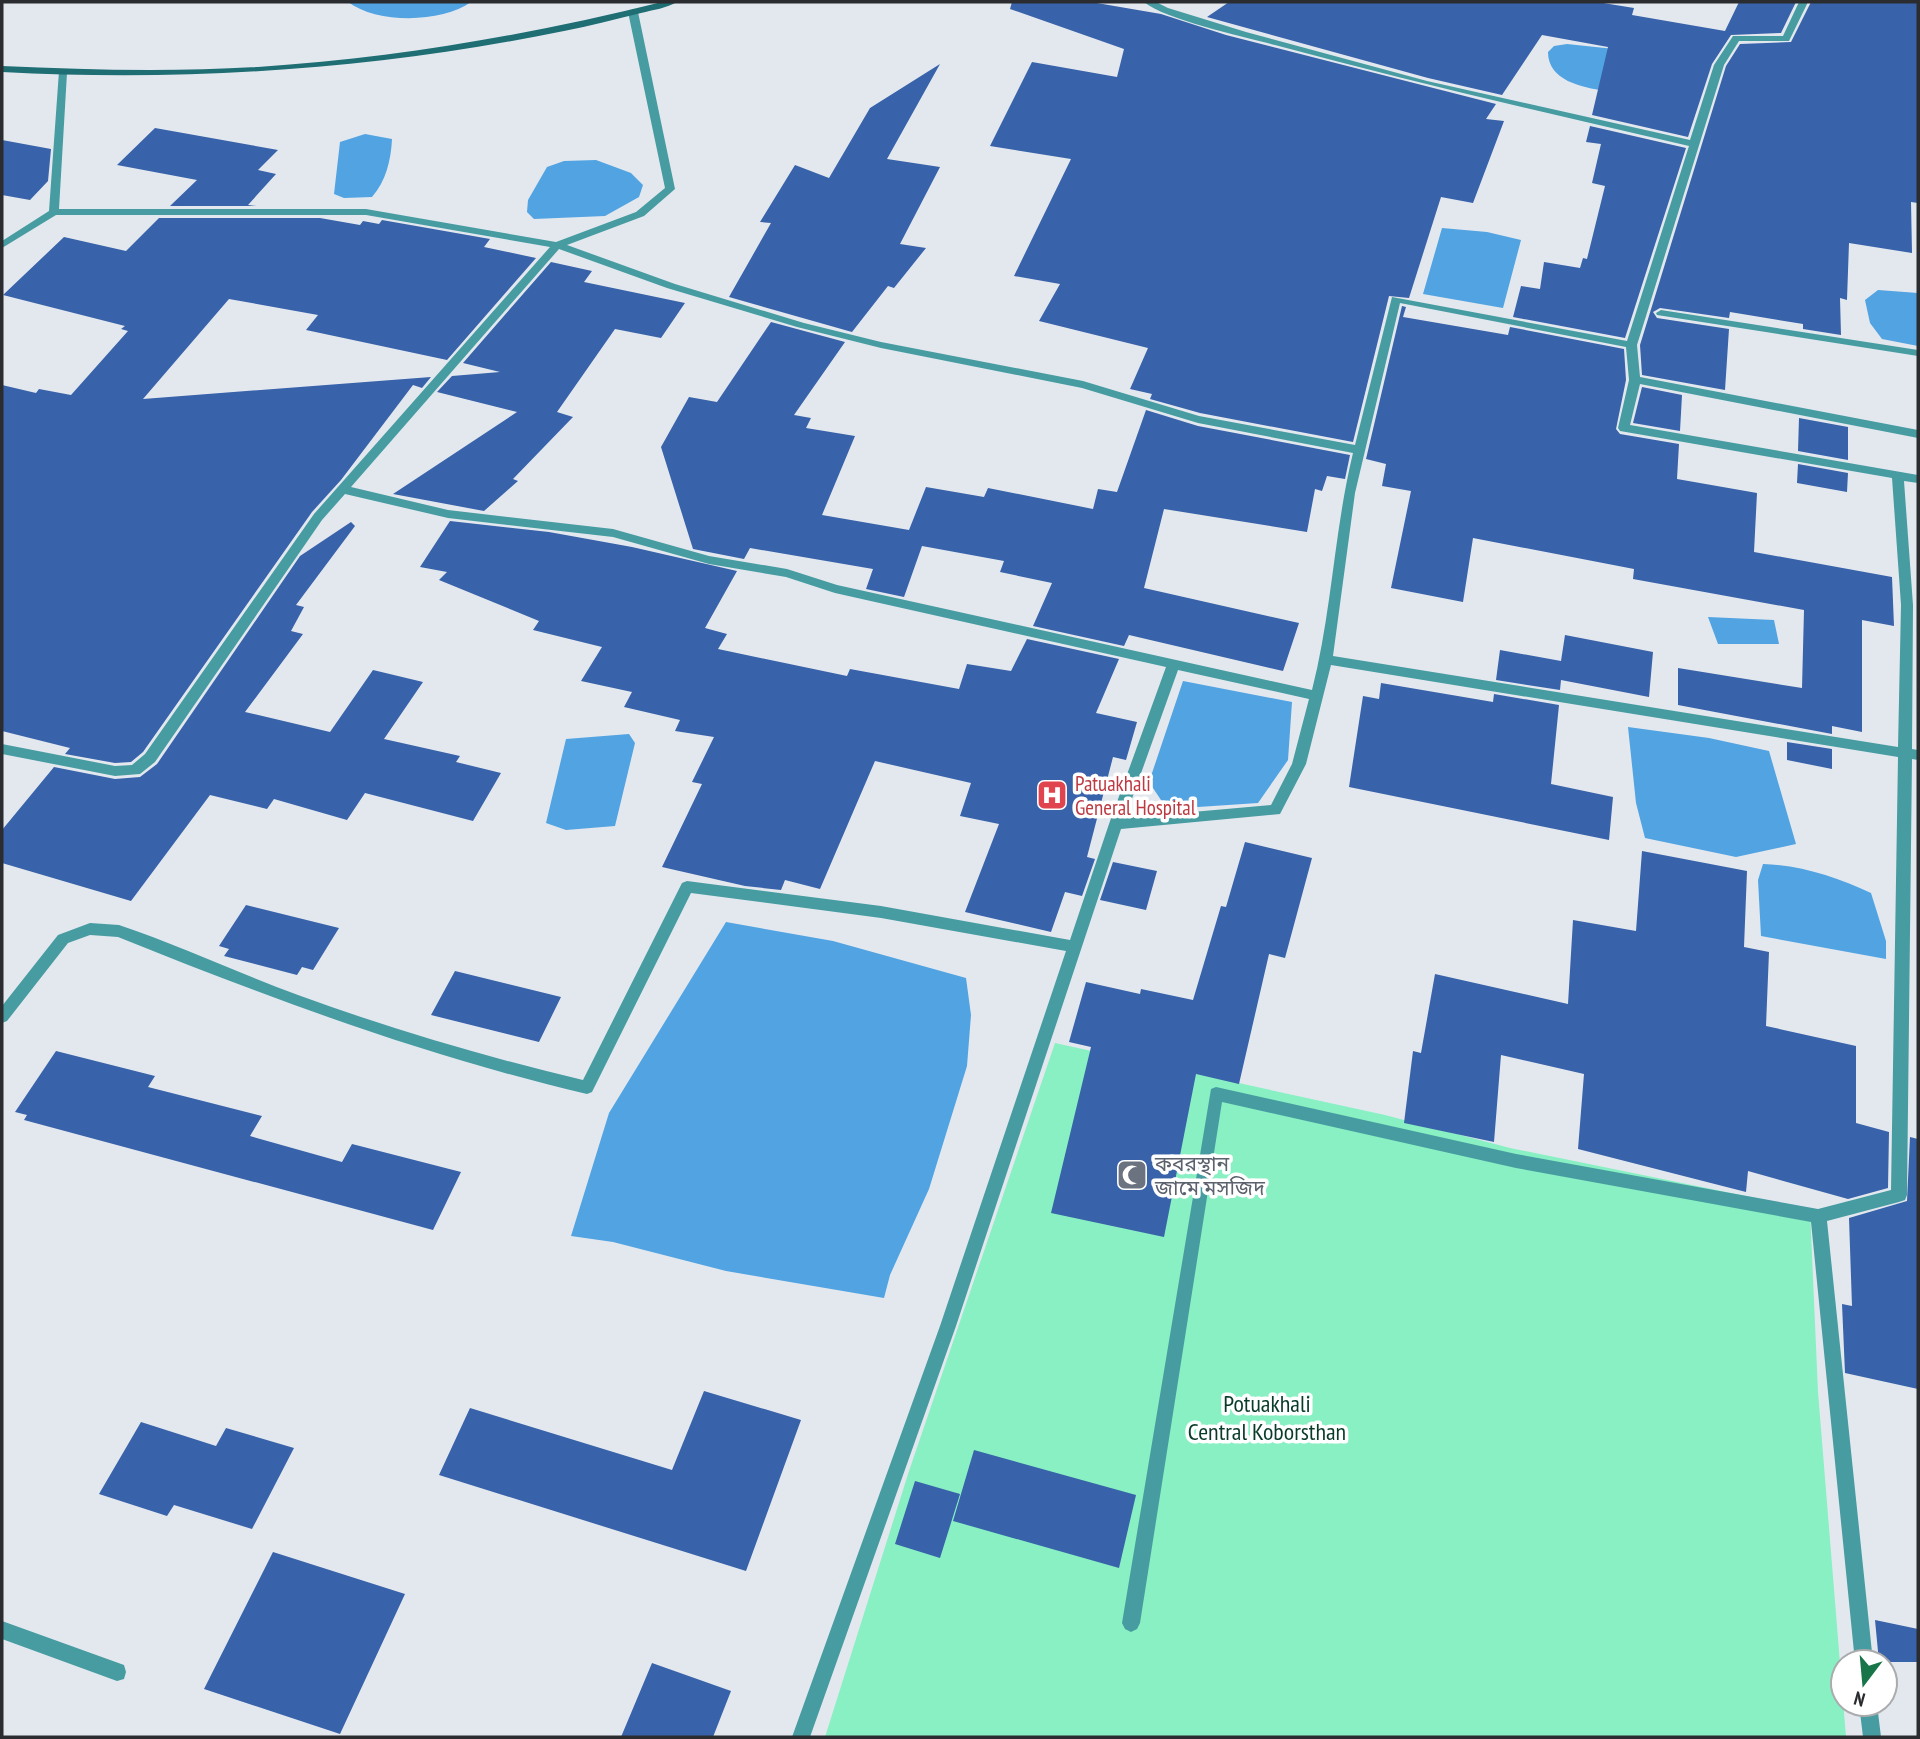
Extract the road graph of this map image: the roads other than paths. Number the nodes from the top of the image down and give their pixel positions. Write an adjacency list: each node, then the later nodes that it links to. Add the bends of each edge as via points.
1 (672, 2): 4 (street)
2 (1149, 2): 7 (street, via 1243,34 1425,83)
3 (1803, 2): 7 (street, via 1786,39 1736,38 1732,42 1718,65)
4 (633, 12): 6 (street, via 477,46 302,69); 10 (street, via 670,189 640,214)
5 (2, 69): 6 (street)
6 (62, 73): 8 (street)
7 (1693, 144): 12 (street)
8 (54, 212): 9 (street); 10 (street, via 366,212)
9 (2, 245)
10 (557, 246): 16 (street, via 671,286 828,331 1083,385 1198,419); 19 (street)
11 (1661, 313): 13 (street)
12 (1632, 345): 14 (street); 16 (street, via 1396,299)
13 (1918, 353)
14 (1636, 380): 15 (street); 17 (street, via 1624,428)
15 (1918, 434)
16 (1359, 450): 20 (street)
17 (1898, 475): 18 (street); 24 (street)
18 (1918, 479)
19 (341, 489): 21 (street, via 448,514 613,533 709,560 787,573 835,589); 23 (street, via 149,758 135,770 115,771)
20 (1326, 660): 22 (street); 24 (street)
21 (1174, 664): 22 (street); 25 (street)
22 (1317, 696): 25 (street, via 1299,764 1275,810)
23 (2, 749)
24 (1911, 755): 28 (street, via 1899,1195)
25 (1116, 824): 26 (street)
26 (1075, 947): 27 (street, via 985,927 687,887 587,1087 510,1071 295,1003 119,932 90,929 63,939); 34 (street, via 948,1326)
27 (3, 1011)
28 (1818, 1216): 29 (street, via 1516,1161 1216,1094); 31 (street)
29 (1131, 1623)
30 (2, 1630): 32 (street)
31 (1863, 1648)
32 (117, 1672)
33 (1870, 1718): 35 (street)
34 (801, 1737)
35 (1872, 1737)

